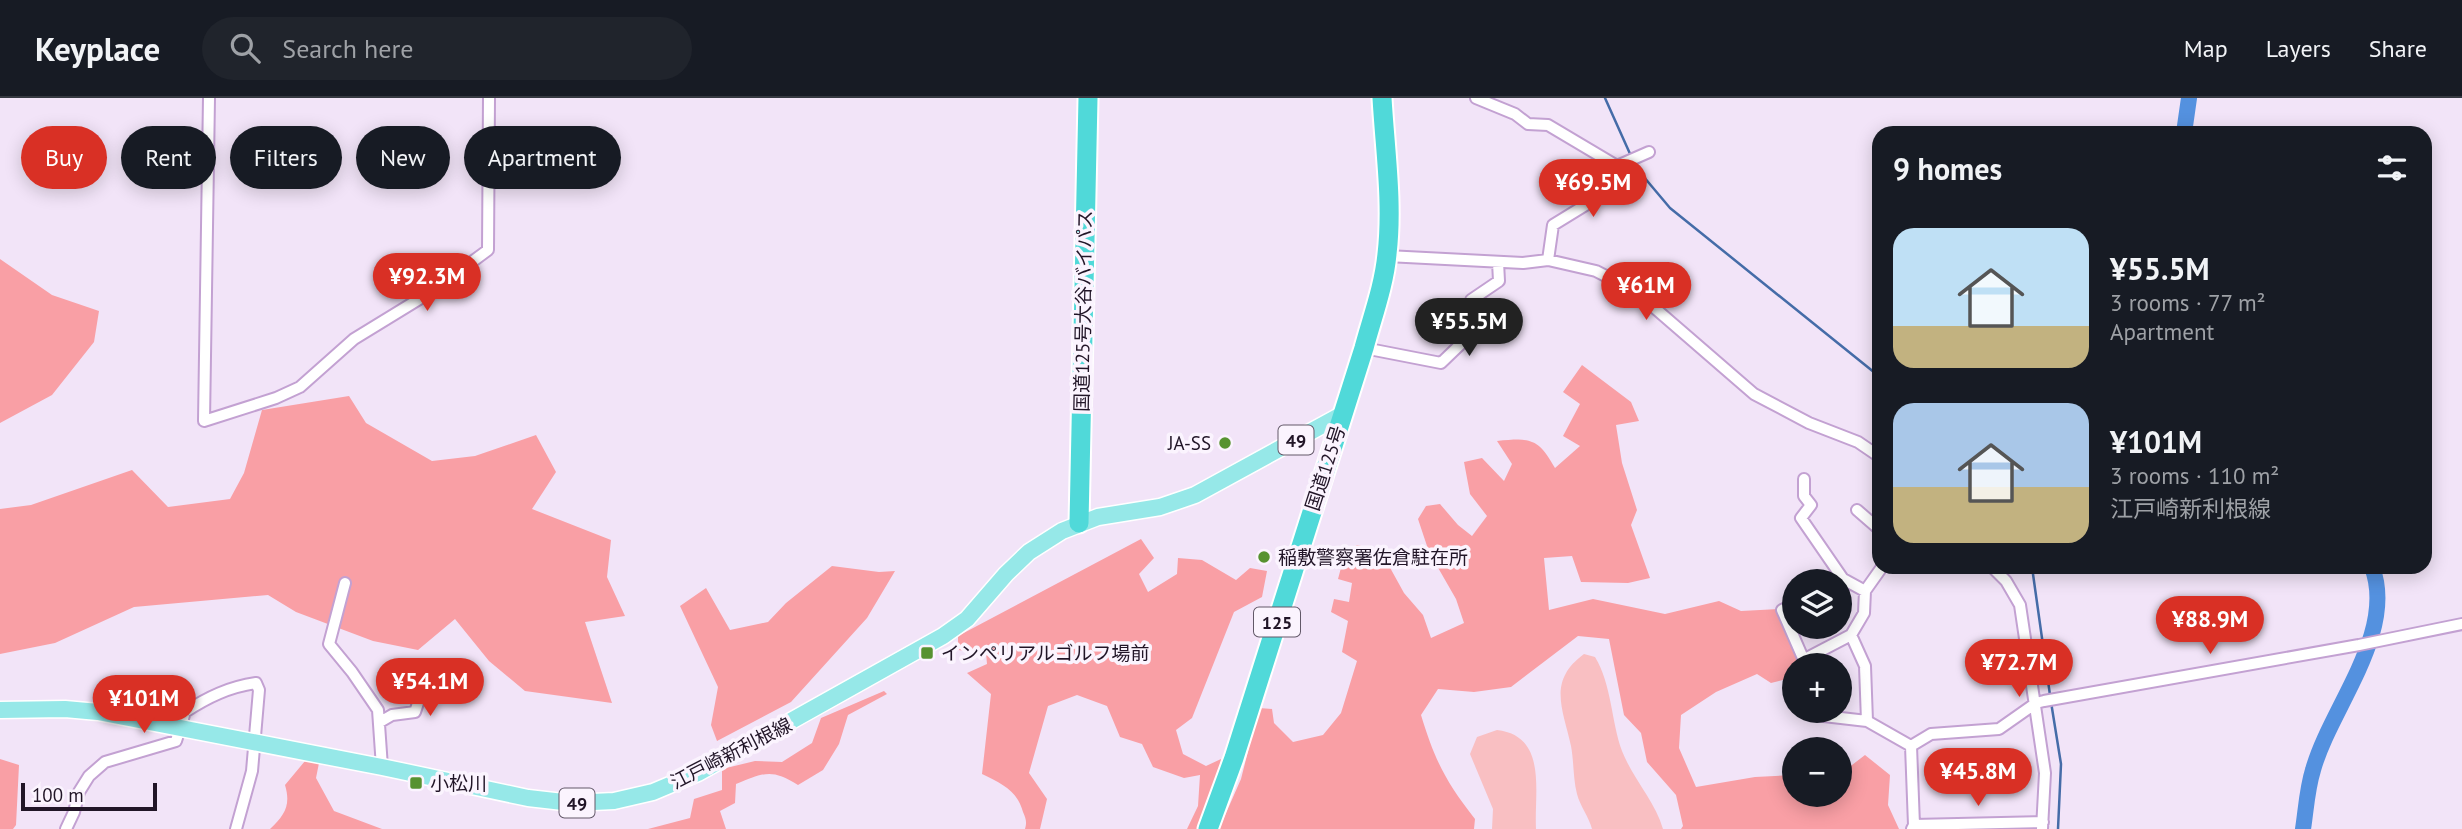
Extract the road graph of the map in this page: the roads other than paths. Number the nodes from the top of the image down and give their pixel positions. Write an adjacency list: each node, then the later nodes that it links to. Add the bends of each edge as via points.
1 (209, 98): 2 (street, via 205,421 300,387 354,339 488,250)
2 (489, 98)
3 (1088, 98): 16 (highway, 国道125号大谷バイパス)
4 (1382, 98): 8 (highway, 国道125号 / 125, via 1389,202)
5 (1481, 99): 7 (street, via 1528,124 1548,125)
6 (1649, 152): 7 (street)
7 (1617, 166): 9 (street, via 1597,198 1553,225)
8 (1387, 256): 10 (street); 11 (highway, 国道125号 / 125)
9 (1548, 260): 10 (street); 13 (street, via 1596,271 1635,291 1754,394)
10 (1498, 262): 11 (street, via 1499,281 1471,300 1467,338 1441,363)
11 (1364, 348): 12 (highway, 国道125号 / 125)
12 (1343, 414): 16 (main road, 江戸崎新利根線 / 49, via 1195,495); 43 (highway, 国道125号 / 125)
13 (1872, 452)
14 (1804, 479): 18 (street, via 1804,496 1811,505 1801,519)
15 (1857, 510): 17 (street)
16 (1079, 523): 38 (main road, 江戸崎新利根線 / 49, via 1030,552 967,619 943,636 674,785 623,799 572,803 484,790)
17 (1872, 523)
18 (1834, 569)
19 (1877, 574): 23 (street)
20 (1999, 574): 30 (street, via 2020,605)
21 (345, 583): 34 (street, via 329,644 379,710)
22 (1852, 585): 23 (street)
23 (1865, 591): 25 (street, via 1864,613)
24 (2462, 624): 30 (street)
25 (1852, 633)
26 (1852, 637): 33 (street, via 1865,667)
27 (1844, 639): 28 (street)
28 (1820, 653)
29 (453, 677): 34 (street, via 420,697 415,712)
30 (2040, 702): 37 (street, via 1999,729 1931,734); 39 (street)
31 (0, 710): 35 (main road, 江戸崎新利根線 / 49, via 98,712)
32 (1852, 719): 33 (street)
33 (1867, 721): 37 (street)
34 (380, 722): 38 (street)
35 (179, 728): 36 (main road, 江戸崎新利根線 / 49); 36 (street, via 185,712 205,699 256,683); 41 (street, via 176,741 105,762 89,776)
36 (255, 744): 38 (main road, 江戸崎新利根線 / 49); 42 (street)
37 (1911, 746): 40 (street)
38 (382, 767)
39 (2043, 825): 40 (street)
40 (1913, 827)
41 (66, 829)
42 (236, 829)
43 (1208, 829)

